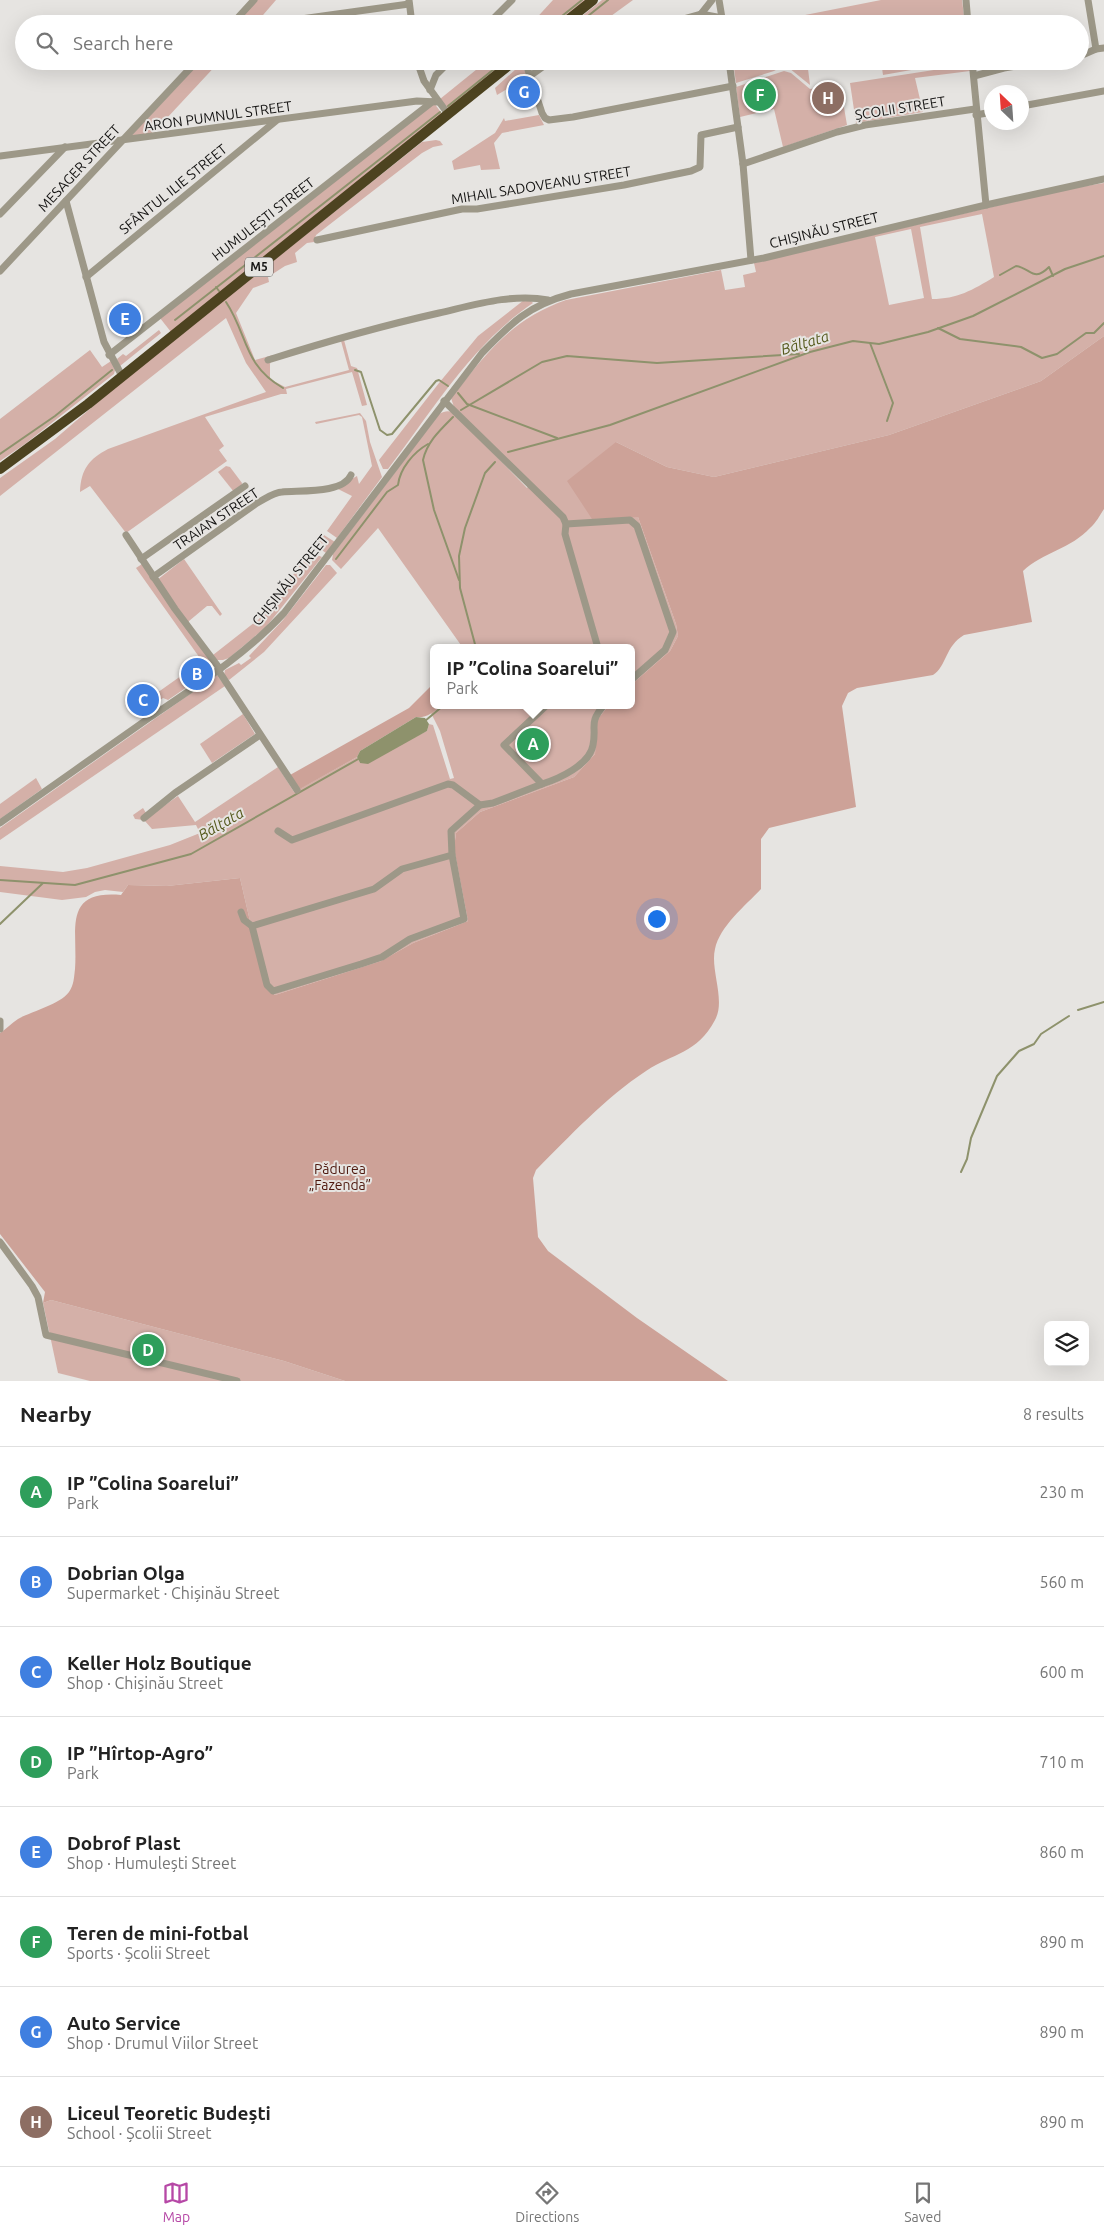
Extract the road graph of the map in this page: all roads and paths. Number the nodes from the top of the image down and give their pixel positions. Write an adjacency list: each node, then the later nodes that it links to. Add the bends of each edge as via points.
1 (254, 0): 10 (street)
2 (512, 0): 13 (street)
3 (593, 0): 14 (highway)
4 (712, 0): 9 (street)
5 (719, 0): 17 (street)
6 (966, 0): 18 (street)
7 (1088, 0): 20 (street)
8 (409, 2): 11 (street); 12 (street)
9 (701, 14): 15 (street); 16 (street)
10 (240, 15)
11 (324, 15)
12 (411, 15)
13 (497, 15)
14 (574, 15)
15 (697, 15)
16 (704, 15)
17 (721, 15)
18 (967, 15)
19 (1104, 48): 20 (street)
20 (1096, 49): 21 (street)
21 (1089, 52)
22 (188, 70): 43 (street, MESAGER STREET)
23 (419, 70): 34 (street)
24 (441, 70): 34 (street)
25 (503, 70): 40 (highway, M5)
26 (528, 70): 31 (street)
27 (538, 70): 31 (street)
28 (730, 70): 33 (street)
29 (973, 70): 32 (street)
30 (996, 70): 32 (street)
31 (530, 76): 33 (street, via 542,113 549,120)
32 (974, 76): 38 (street)
33 (733, 86): 42 (street)
34 (430, 90): 36 (street)
35 (1104, 91): 37 (street)
36 (435, 102): 40 (street); 41 (street, ARON PUMNUL STREET, via 403,103); 56 (street, HUMULEȘTI STREET)
37 (1029, 105)
38 (976, 112): 39 (street, ȘCOLII STREET); 46 (street, ȘCOLII STREET, via 852,128); 49 (street)
39 (984, 112)
40 (448, 114): 58 (highway, M5)
41 (277, 120): 43 (street, ARON PUMNUL STREET); 54 (street, SFÂNTUL ILIE STREET)
42 (738, 127): 46 (street); 51 (street, MIHAIL SADOVEANU STREET, via 701,135 700,167 691,171 624,185 462,209)
43 (121, 141): 44 (street, ARON PUMNUL STREET); 48 (street, MESAGER STREET)
44 (65, 147): 45 (street, ARON PUMNUL STREET); 50 (street)
45 (0, 156)
46 (743, 164): 52 (street)
47 (1104, 179): 49 (street, CHIȘINĂU STREET)
48 (66, 201): 53 (street, MESAGER STREET); 54 (street)
49 (986, 204): 52 (street, CHIȘINĂU STREET)
50 (0, 214)
51 (317, 240)
52 (750, 260): 55 (street, CHIȘINĂU STREET)
53 (0, 271)
54 (86, 277): 56 (street)
55 (549, 300): 57 (street, CHIȘINĂU STREET, via 522,298 462,308 342,336); 59 (street, CHIȘINĂU STREET, via 535,306 504,330)
56 (109, 355): 58 (street)
57 (268, 360)
58 (122, 376): 60 (highway, M5)
59 (444, 401): 63 (street, via 563,517); 68 (street, CHIȘINĂU STREET, via 284,613 250,646)
60 (0, 469)
61 (351, 475): 66 (street, TRAIAN STREET, via 342,484 276,494 257,503)
62 (246, 486): 65 (street, TRAIAN STREET)
63 (566, 524): 67 (street, via 565,534); 69 (street, via 630,520 637,526 673,632 665,650)
64 (126, 535): 65 (street)
65 (142, 559): 66 (street)
66 (153, 577): 68 (street)
67 (597, 644)
68 (219, 669): 72 (street); 77 (street, CHIȘINĂU STREET)
69 (635, 676)
70 (543, 709): 73 (street, via 504,745)
71 (601, 709): 73 (street, via 594,718 591,751 564,777)
72 (260, 735): 74 (street); 76 (street)
73 (542, 784): 75 (street)
74 (297, 790)
75 (480, 805): 78 (street, via 448,784 292,840); 79 (street, via 451,831)
76 (144, 818)
77 (0, 823)
78 (278, 831)
79 (452, 855): 81 (street, via 402,870 374,889); 81 (street, via 464,919 410,939 361,964 272,991 267,985)
80 (241, 912): 81 (street, via 244,920)
81 (252, 926)
82 (0, 1021): 83 (street)
83 (0, 1029)
84 (0, 1242): 85 (street, via 38,1297 46,1335)
85 (237, 1381)

